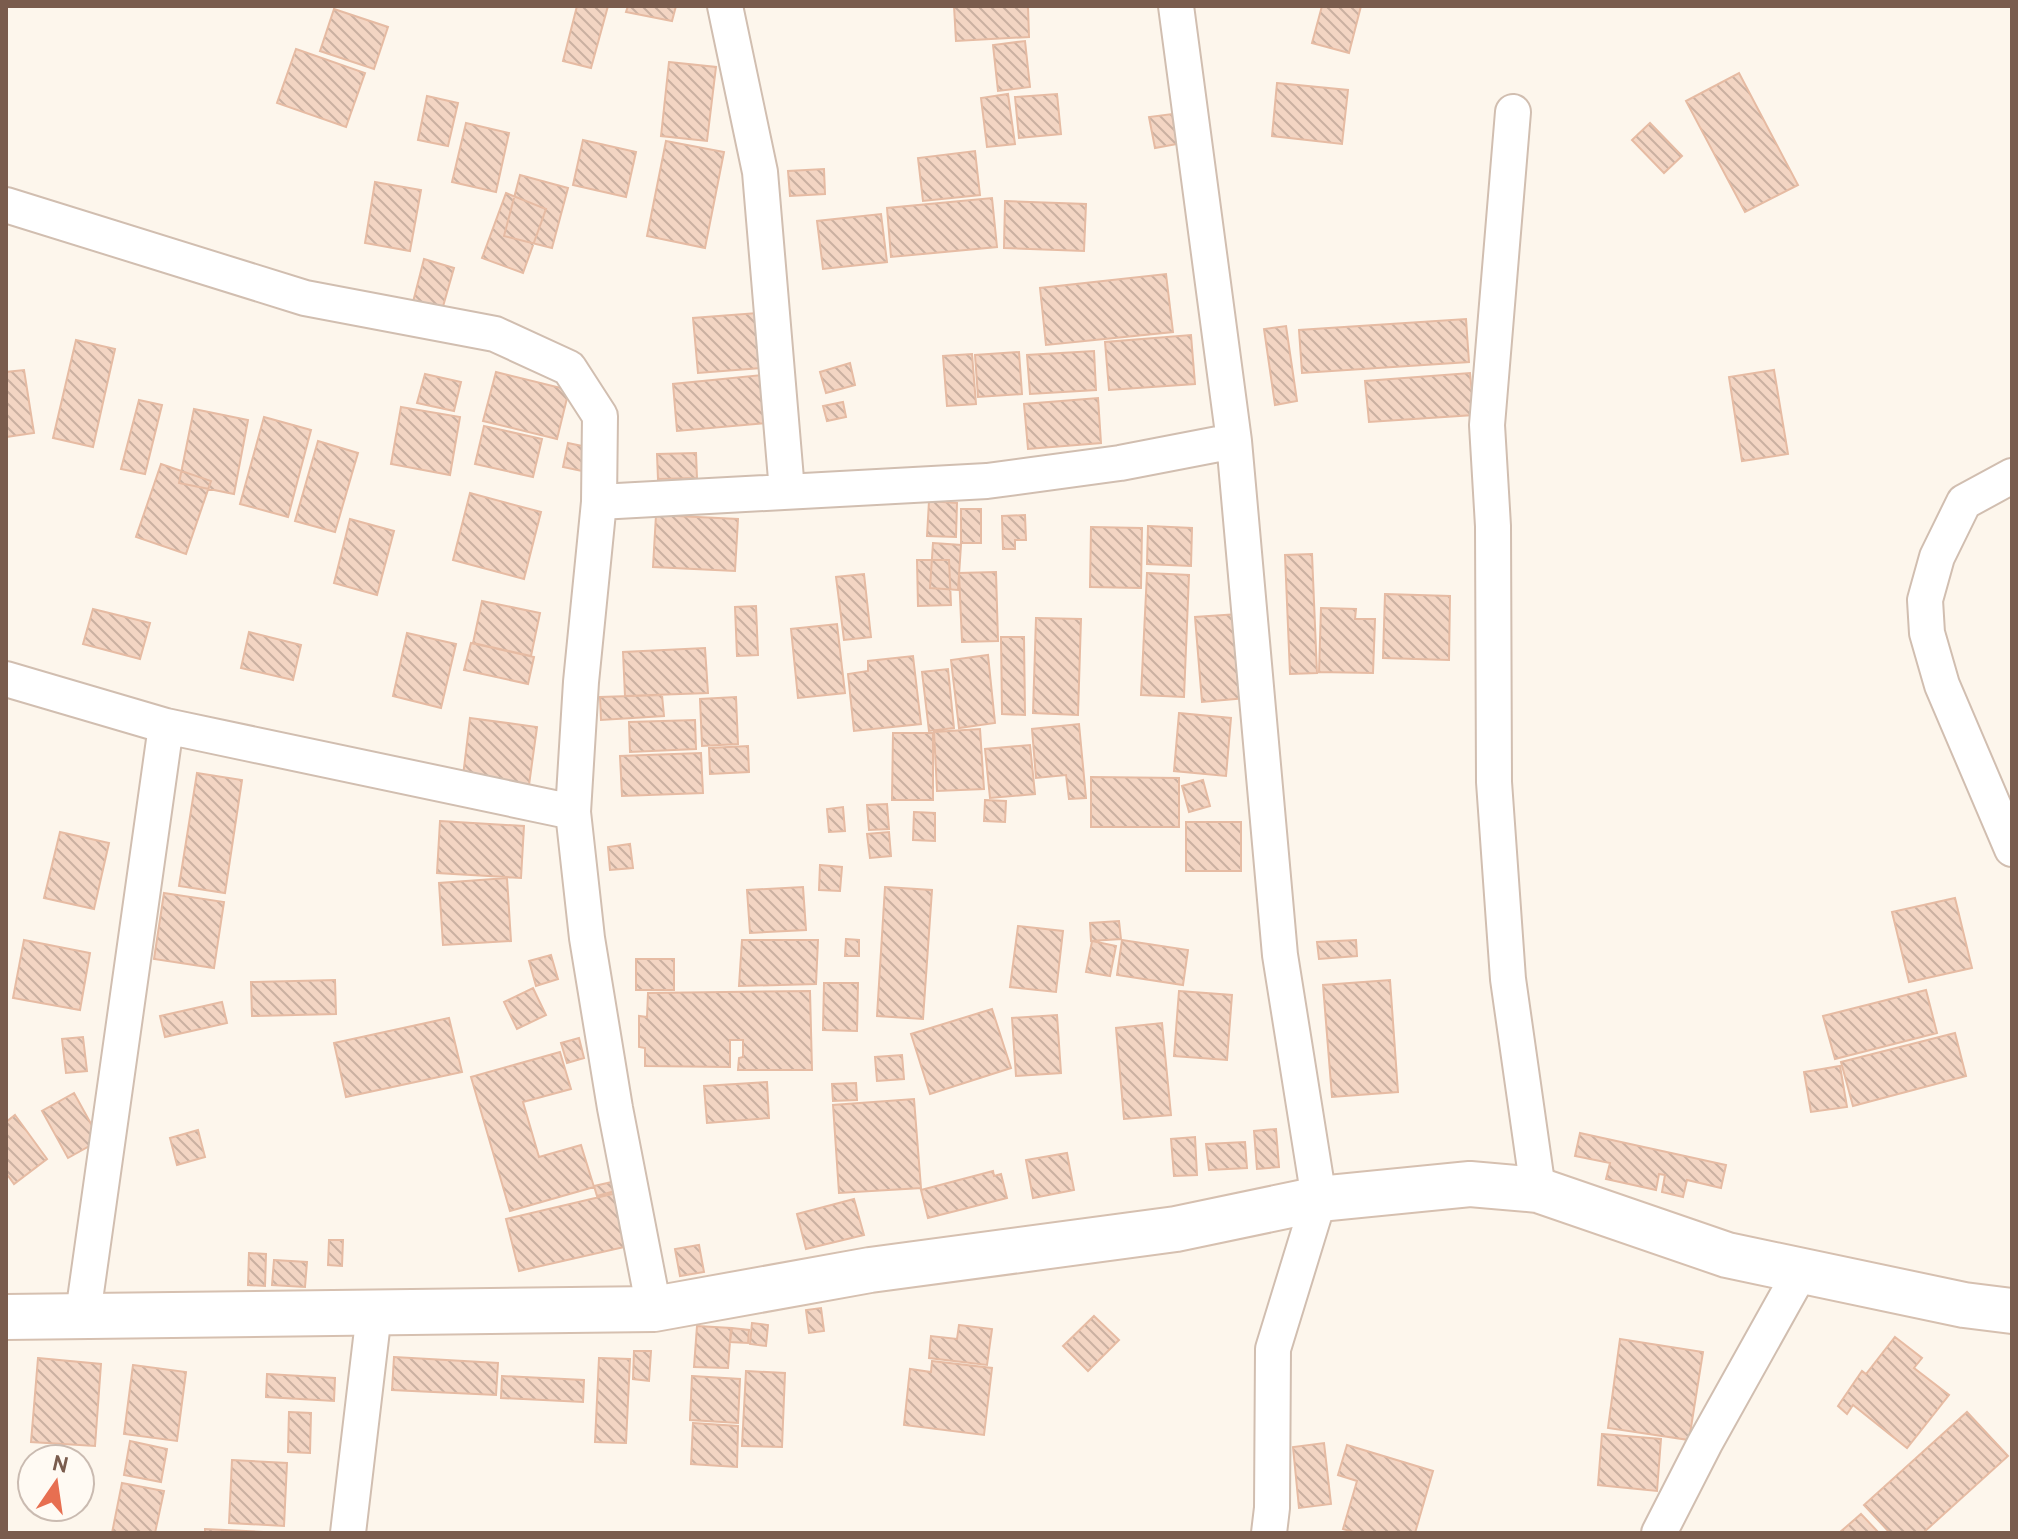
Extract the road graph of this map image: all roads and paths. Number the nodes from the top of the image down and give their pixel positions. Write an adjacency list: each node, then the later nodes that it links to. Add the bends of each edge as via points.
1 (725, 6): 7 (street, via 760,172)
2 (1176, 6): 5 (street)
3 (1513, 112): 13 (street, via 1487,425 1493,526 1494,782 1508,979)
4 (6, 205): 8 (street, via 305,298 495,334 569,368 600,416)
5 (1234, 441): 7 (street, via 987,481); 14 (street, via 1280,955)
6 (2012, 476): 12 (street, via 1964,502 1937,557 1925,600 1927,633 1942,685)
7 (787, 491): 8 (street)
8 (599, 502): 11 (street)
9 (6, 679): 10 (street)
10 (166, 726): 11 (street); 19 (street)
11 (573, 812): 16 (street, via 587,938)
12 (2012, 849)
13 (1538, 1190): 14 (street, via 1470,1184); 15 (street, via 1727,1255)
14 (1319, 1199): 16 (street, via 1176,1229 870,1270); 22 (street, via 1273,1349)
15 (1801, 1271): 17 (street); 23 (street)
16 (654, 1309): 18 (street)
17 (2012, 1311)
18 (374, 1313): 19 (street); 21 (street)
19 (83, 1314): 20 (street)
20 (6, 1317)
21 (348, 1533)
22 (1269, 1533)
23 (1659, 1533)

